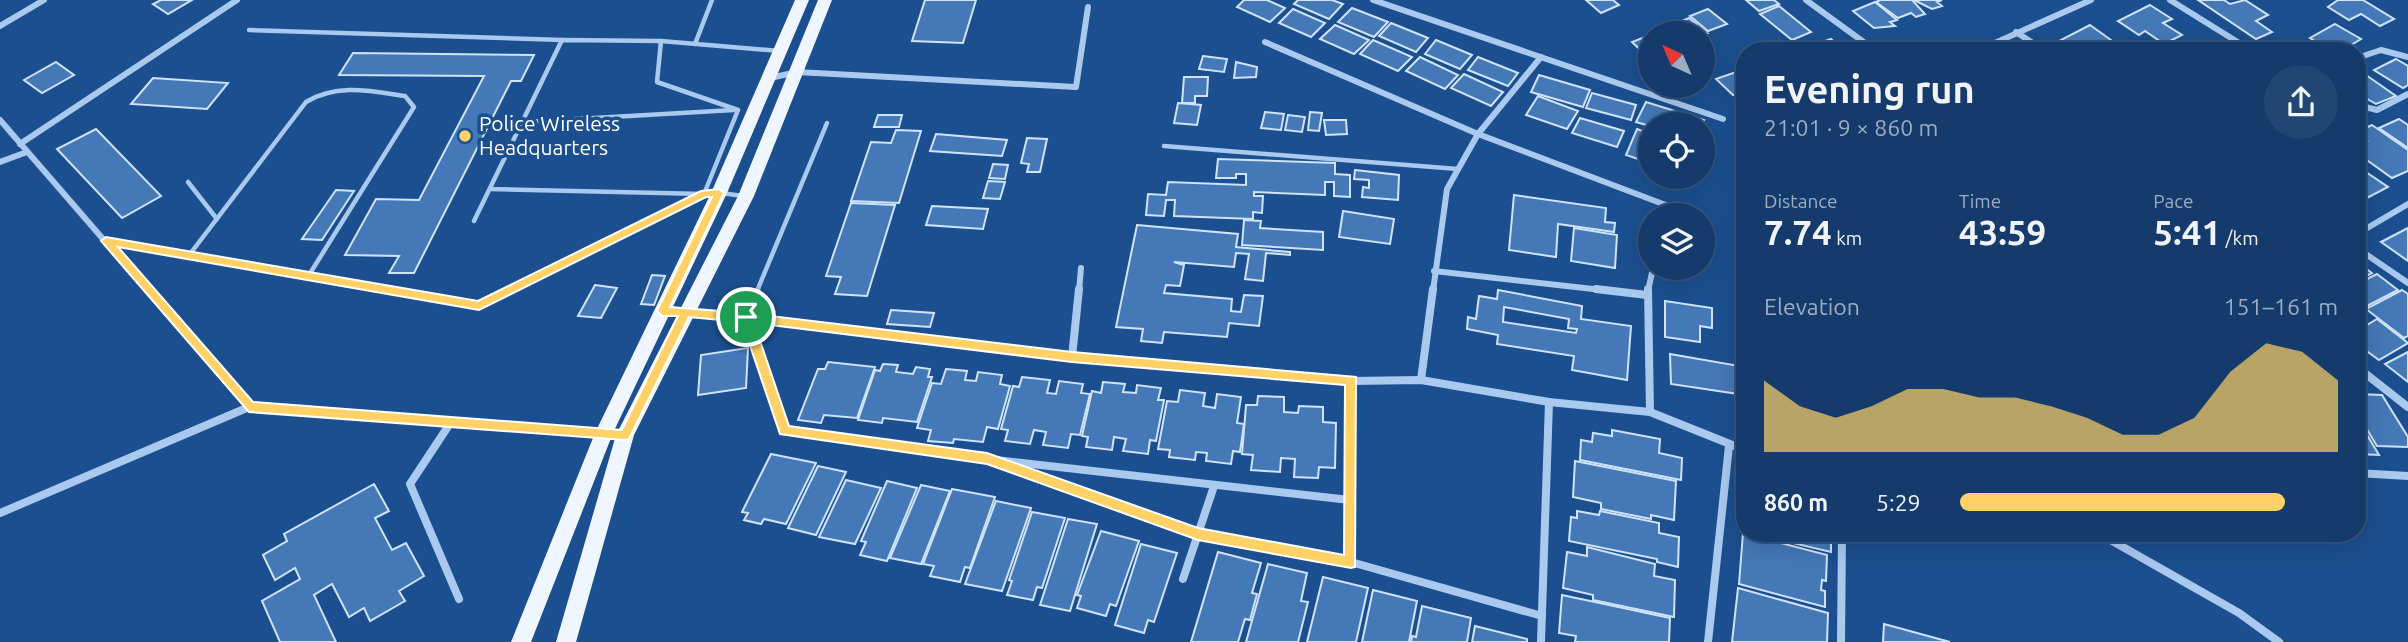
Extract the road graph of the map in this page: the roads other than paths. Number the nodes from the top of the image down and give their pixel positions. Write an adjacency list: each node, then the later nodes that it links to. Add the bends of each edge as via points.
1 (44, 0): 13 (street)
2 (237, 0): 38 (street)
3 (712, 0): 23 (lane)
4 (802, 0): 24 (main road)
5 (825, 0): 28 (main road)
6 (1373, 0): 26 (street)
7 (1806, 0): 19 (street)
8 (2071, 0): 11 (street)
9 (2091, 0): 11 (street)
10 (2170, 0): 22 (street)
11 (2079, 6): 15 (street)
12 (1088, 7): 28 (street, via 1076,88)
13 (0, 26)
14 (249, 30): 16 (lane)
15 (2016, 32): 20 (street); 21 (street)
16 (562, 40): 17 (lane); 35 (lane)
17 (661, 41): 23 (lane); 31 (lane, via 657,82)
18 (1265, 42): 37 (street)
19 (1862, 42)
20 (1995, 42)
21 (2031, 42)
22 (2238, 42)
23 (695, 44): 24 (lane)
24 (781, 51): 29 (main road)
25 (2366, 55): 27 (street, via 2381,50)
26 (1541, 57): 33 (street); 37 (street)
27 (2408, 57)
28 (797, 72): 29 (street); 46 (main road)
29 (770, 78): 45 (main road)
30 (2408, 94): 32 (street, via 2378,112)
31 (738, 110): 35 (lane); 45 (lane)
32 (2366, 110)
33 (1723, 119)
34 (0, 120): 38 (street)
35 (524, 122): 44 (lane)
36 (827, 123): 63 (lane)
37 (1478, 134): 42 (street); 47 (street)
38 (20, 144): 40 (street)
39 (1164, 146): 42 (lane)
40 (27, 152): 41 (street); 52 (street)
41 (0, 162)
42 (1458, 169): 56 (street, via 1447,189)
43 (188, 182): 49 (lane)
44 (491, 189): 45 (lane); 50 (lane)
45 (712, 193): 46 (lane); 57 (lane, via 479,305); 61 (main road)
46 (746, 196): 62 (main road)
47 (1660, 203)
48 (2408, 204): 51 (street)
49 (217, 219): 53 (lane); 57 (lane, via 317,93 334,88 405,96 414,107)
50 (474, 221)
51 (2366, 229)
52 (106, 241): 53 (lane); 69 (street)
53 (190, 254): 57 (lane)
54 (2366, 254): 59 (street)
55 (1081, 268): 64 (street)
56 (1434, 271): 60 (street); 66 (street)
57 (309, 275)
58 (1650, 280): 60 (street)
59 (2408, 282)
60 (1647, 295): 71 (street)
61 (662, 311): 62 (street); 73 (main road)
62 (686, 312): 63 (street); 74 (main road)
63 (746, 317): 64 (street); 77 (street, via 784,430)
64 (1072, 357): 67 (street)
65 (2366, 374): 70 (street)
66 (1421, 380): 67 (street); 68 (street)
67 (1351, 381): 81 (street)
68 (1549, 402): 71 (street); 89 (street)
69 (249, 407): 72 (street); 82 (street)
70 (2408, 407)
71 (1650, 412): 75 (street)
72 (451, 422): 73 (street); 88 (street, via 410,484)
73 (604, 433): 74 (street); 90 (main road)
74 (625, 435): 91 (main road)
75 (1729, 446): 76 (street); 93 (street)
76 (1736, 448)
77 (987, 459): 80 (street); 83 (street)
78 (2366, 474): 79 (street)
79 (2408, 476)
80 (1214, 486): 81 (street); 83 (street)
81 (1350, 500): 86 (street)
82 (0, 513)
83 (1198, 534): 86 (street); 87 (street)
84 (1842, 542): 94 (street)
85 (2114, 542): 95 (street, via 2239,613)
86 (1351, 562): 89 (street)
87 (1183, 579)
88 (459, 599)
89 (1542, 616): 92 (street)
90 (521, 642)
91 (566, 642)
92 (1541, 642)
93 (1708, 642)
94 (1841, 642)
95 (2279, 642)

